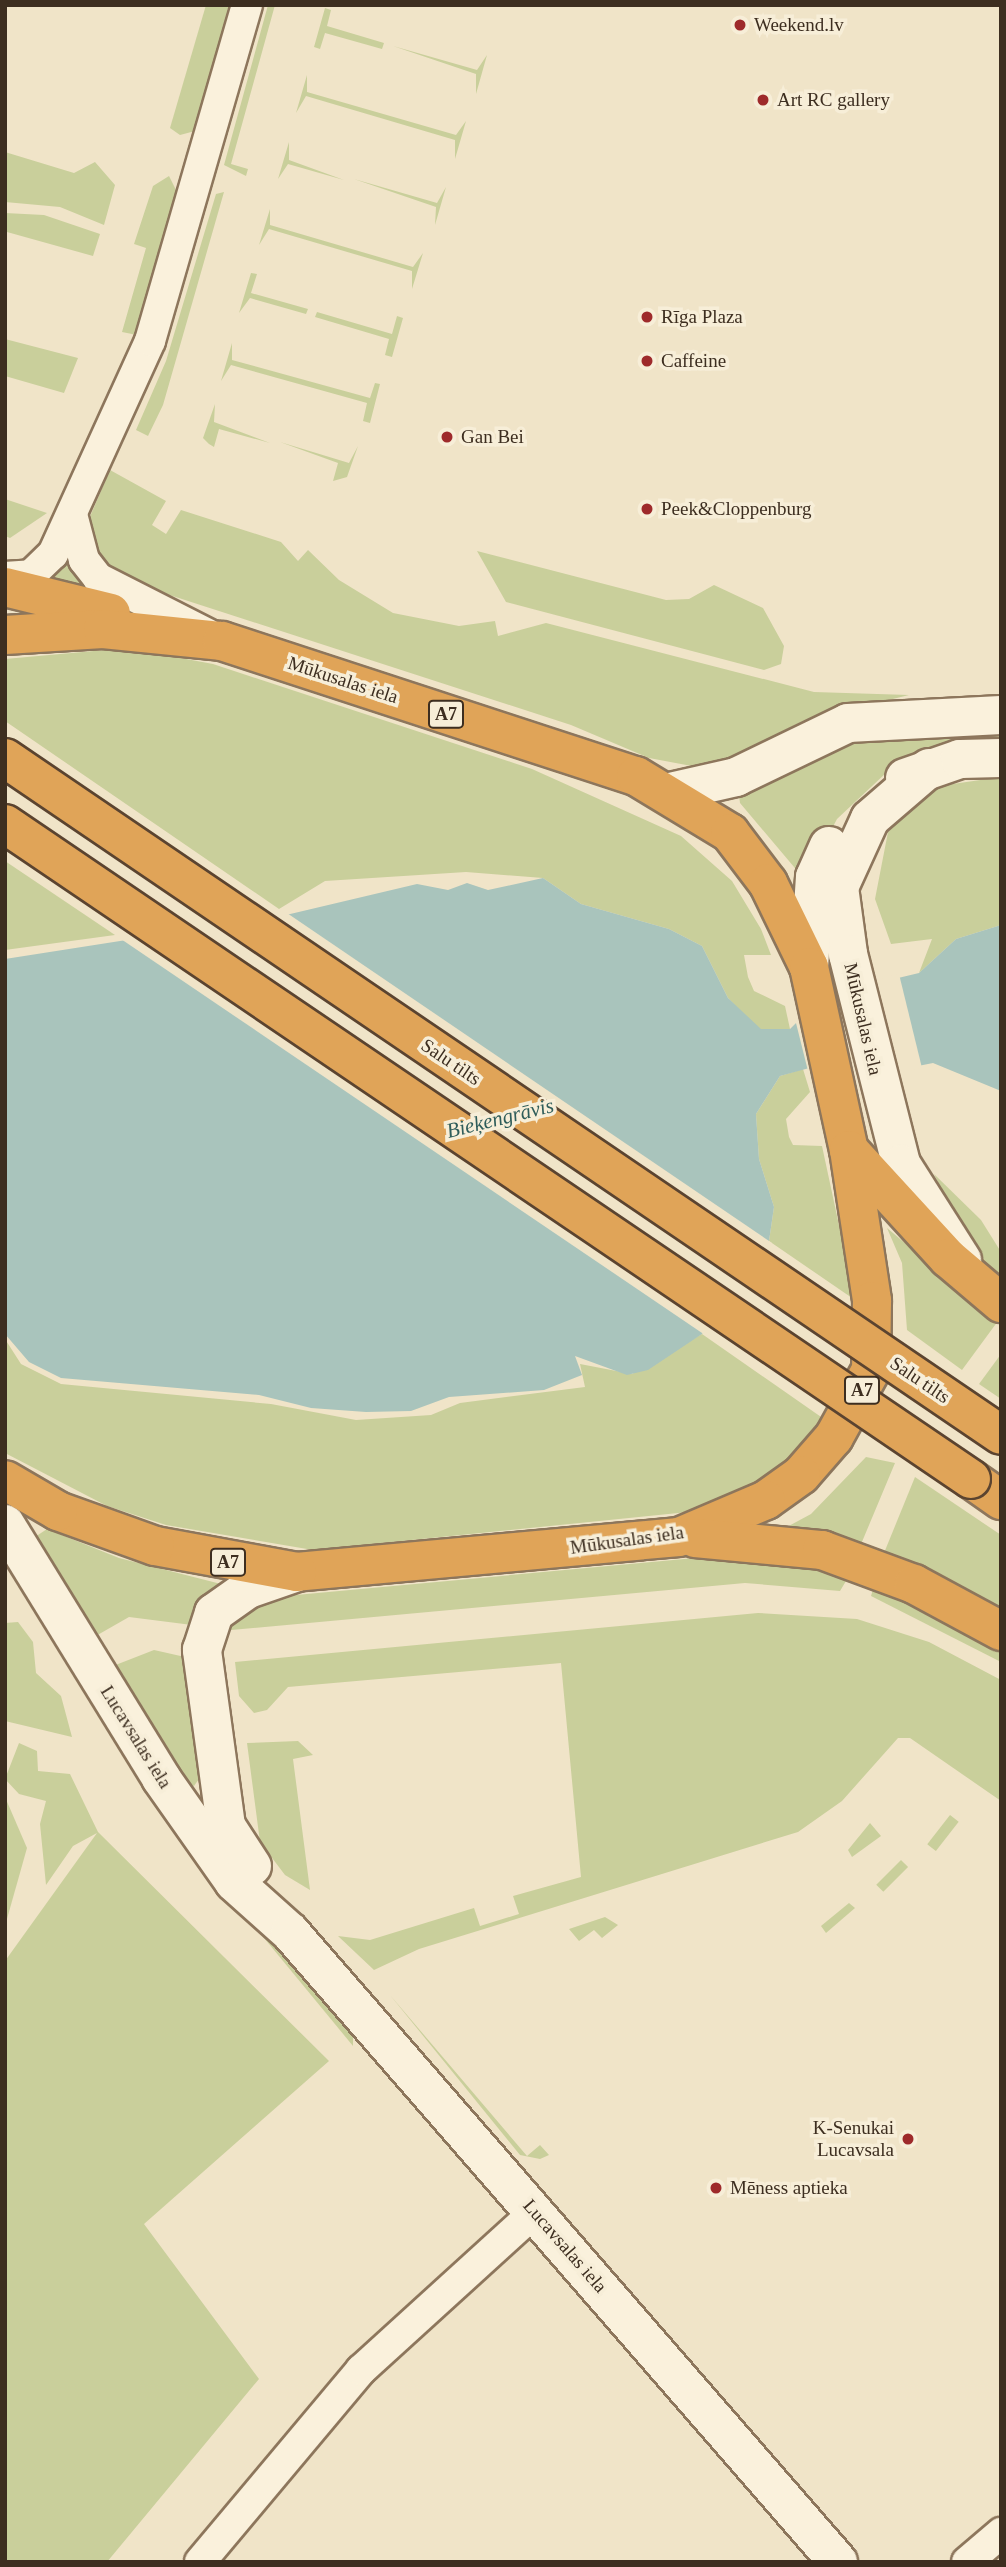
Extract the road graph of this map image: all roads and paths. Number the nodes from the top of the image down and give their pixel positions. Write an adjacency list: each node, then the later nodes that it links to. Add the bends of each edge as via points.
1 (247, 5): 2 (street, via 150,341)
2 (73, 519): 3 (street, via 42,567); 6 (street, via 84,560 98,578)
3 (5, 577)
4 (5, 587): 6 (highway)
5 (5, 635): 6 (highway, Mūkusalas iela / A7, via 103,629)
6 (222, 640): 11 (highway, Mūkusalas iela / A7)
7 (1001, 715): 11 (street, via 848,723 736,777)
8 (5, 758): 16 (highway, Salu tilts, bridge)
9 (1001, 758): 10 (street, Mūkusalas iela)
10 (929, 768): 13 (street, Mūkusalas iela, via 872,793 837,828 815,877); 15 (street, Mūkusalas iela, via 870,819 839,887 848,954 901,1164)
11 (670, 792): 13 (highway, Mūkusalas iela / A7, via 730,833 768,883)
12 (5, 824): 18 (highway, bridge)
13 (809, 967): 14 (highway, Mūkusalas iela / A7)
14 (846, 1135): 15 (highway); 20 (highway, Mūkusalas iela / A7, via 872,1301 871,1370 854,1408 801,1475 734,1516)
15 (987, 1292)
16 (1001, 1435)
17 (5, 1479): 21 (highway, Mūkusalas iela / A7, via 58,1511 155,1546)
18 (986, 1490)
19 (5, 1524): 23 (street, Lucavsalas iela, via 161,1778 234,1882)
20 (678, 1537): 21 (highway, Mūkusalas iela / A7); 22 (highway, A7, via 822,1550 905,1580)
21 (296, 1572): 23 (street, Lucavsalas iela, via 248,1589 214,1613 202,1650 226,1826)
22 (1001, 1631)
23 (290, 1932): 24 (street, Lucavsalas iela)
24 (536, 2211): 26 (street, via 361,2370); 27 (street, Lucavsalas iela)
25 (1001, 2533): 28 (street)
26 (200, 2562)
27 (838, 2562)
28 (967, 2562)

